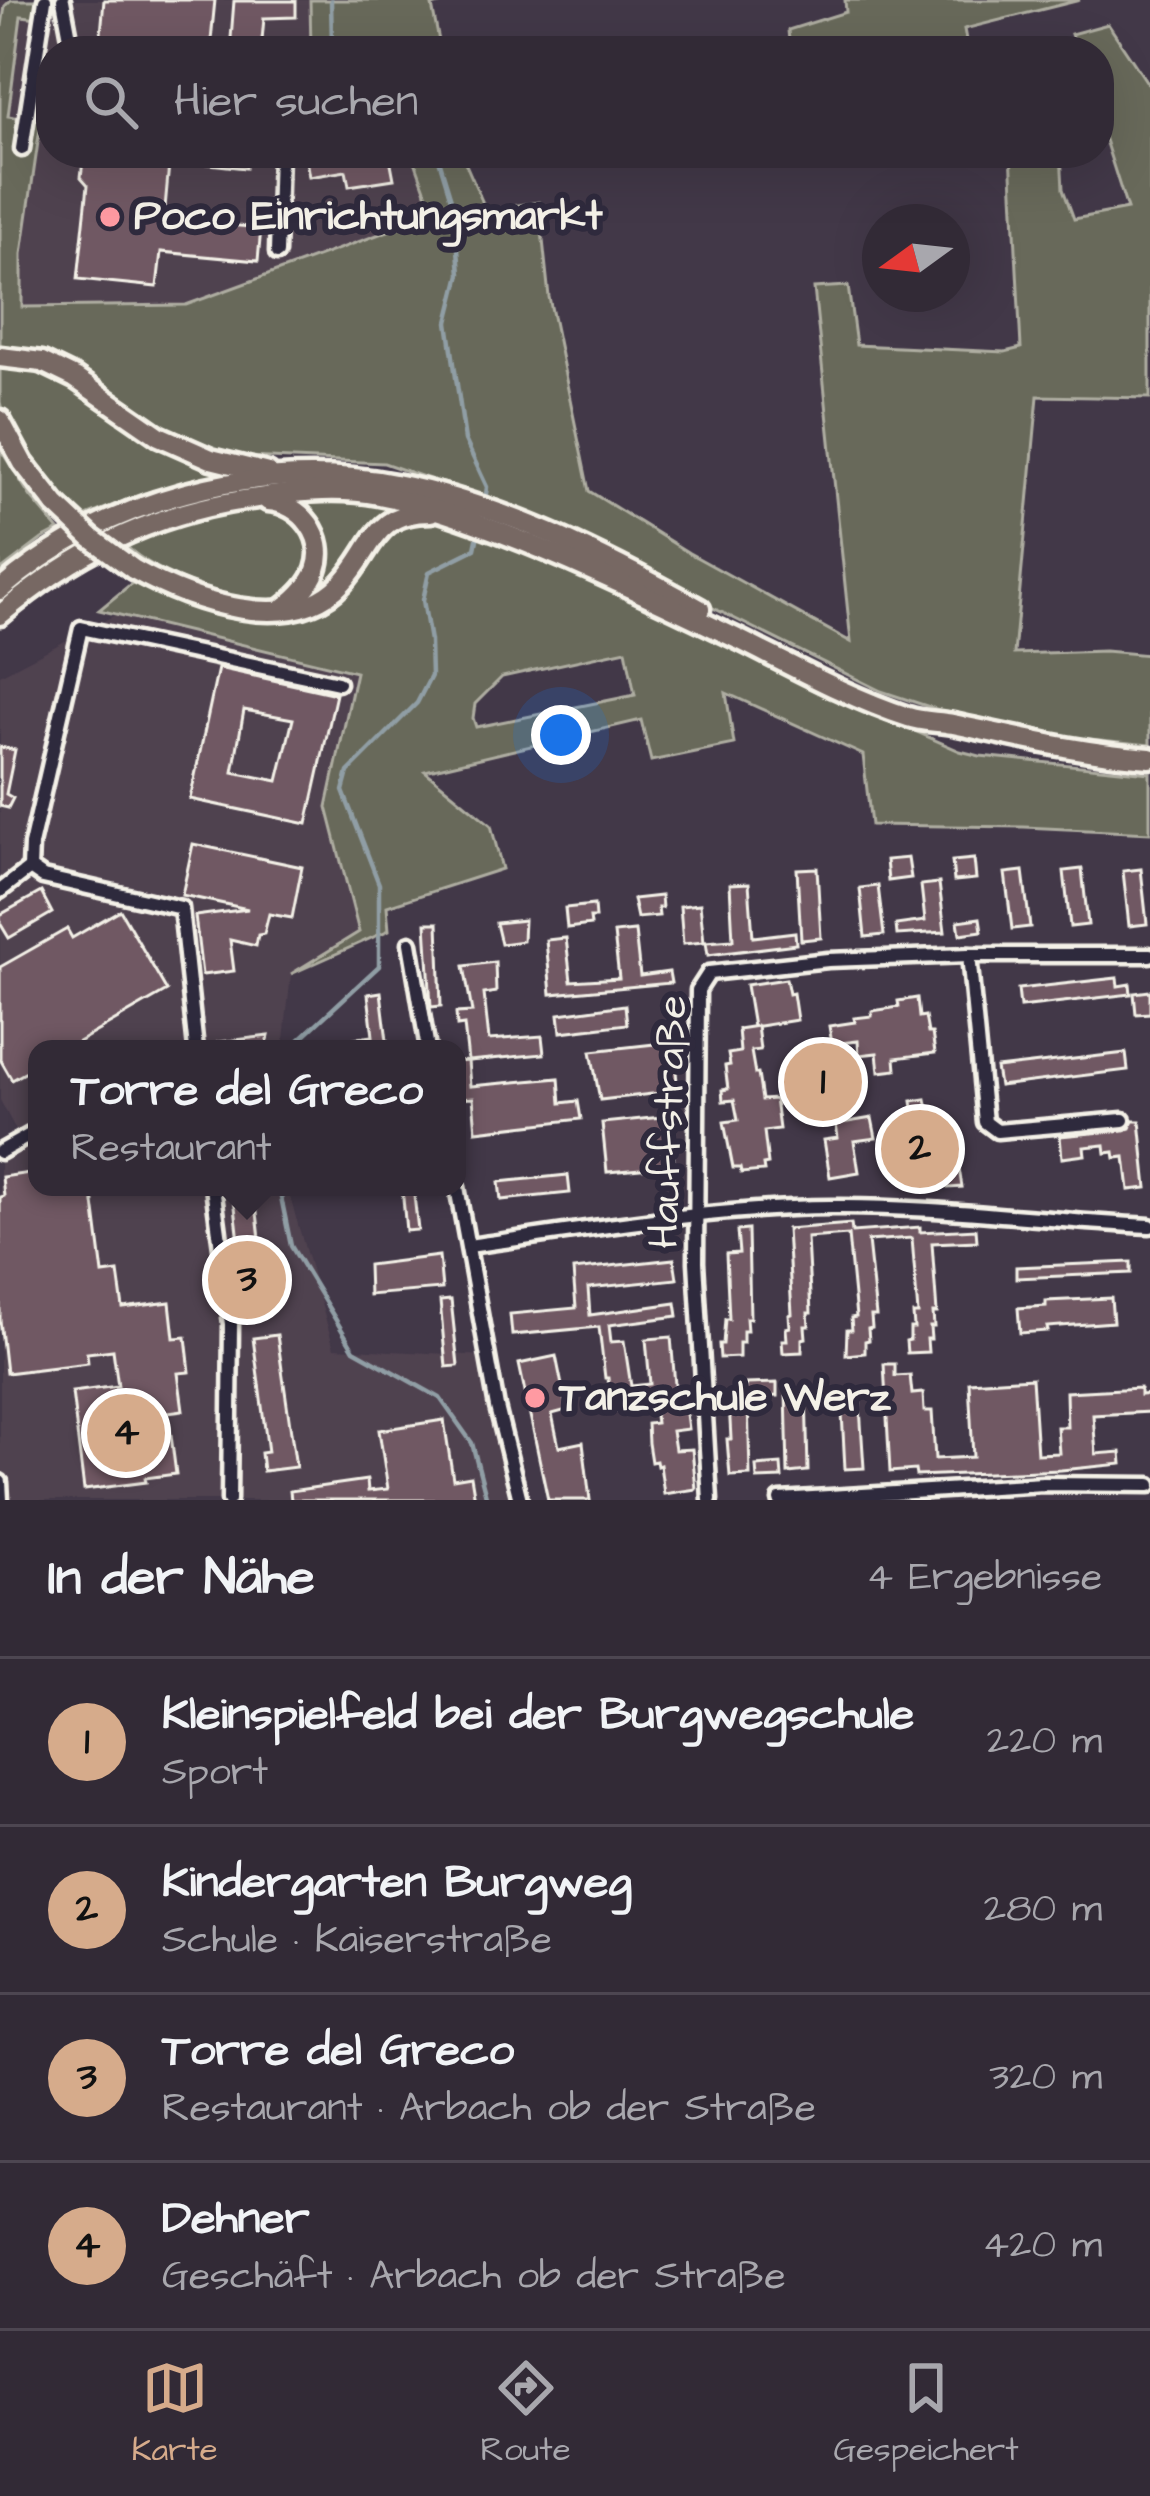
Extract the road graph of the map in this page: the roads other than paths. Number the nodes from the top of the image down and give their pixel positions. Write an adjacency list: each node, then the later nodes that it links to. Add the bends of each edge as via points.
1 (45, 0): 3 (street)
2 (63, 0): 4 (street)
3 (39, 36)
4 (70, 36)
5 (36, 58): 6 (street)
6 (22, 149)
7 (280, 168): 8 (street)
8 (277, 253)
9 (0, 357): 11 (main road, via 43,362 159,436)
10 (0, 420): 16 (main road, bridge, via 56,505 133,568 211,602)
11 (284, 478): 14 (main road, via 419,490); 15 (main road, via 184,494 123,514 46,554)
12 (246, 500): 13 (main road, via 324,490 376,494); 16 (main road, via 298,511 318,543 314,575); 17 (main road, via 162,518 105,543)
13 (451, 515): 14 (main road); 16 (main road, via 418,512 387,523 332,592)
14 (530, 534): 19 (main road, via 913,719)
15 (0, 590)
16 (282, 610)
17 (0, 615)
18 (338, 683): 20 (street, via 81,628)
19 (1150, 758)
20 (31, 868): 21 (street); 25 (street, via 181,908)
21 (0, 891)
22 (410, 943): 26 (street)
23 (969, 955): 24 (street, Hauffstraße); 27 (street, via 985,1122 997,1131); 32 (street, Hauffstraße, via 709,973 698,990)
24 (1150, 956)
25 (195, 1040)
26 (426, 1040)
27 (1123, 1120)
28 (28, 1136): 29 (street)
29 (0, 1152)
30 (214, 1196): 38 (street, via 230,1324)
31 (459, 1196): 34 (street)
32 (696, 1216): 33 (street, via 925,1209); 34 (street); 40 (street, Hauffstraße)
33 (1150, 1226)
34 (469, 1246): 39 (street)
35 (0, 1481): 37 (street)
36 (1150, 1485): 41 (street)
37 (1, 1500)
38 (229, 1500)
39 (520, 1500)
40 (710, 1500)
41 (781, 1500)

